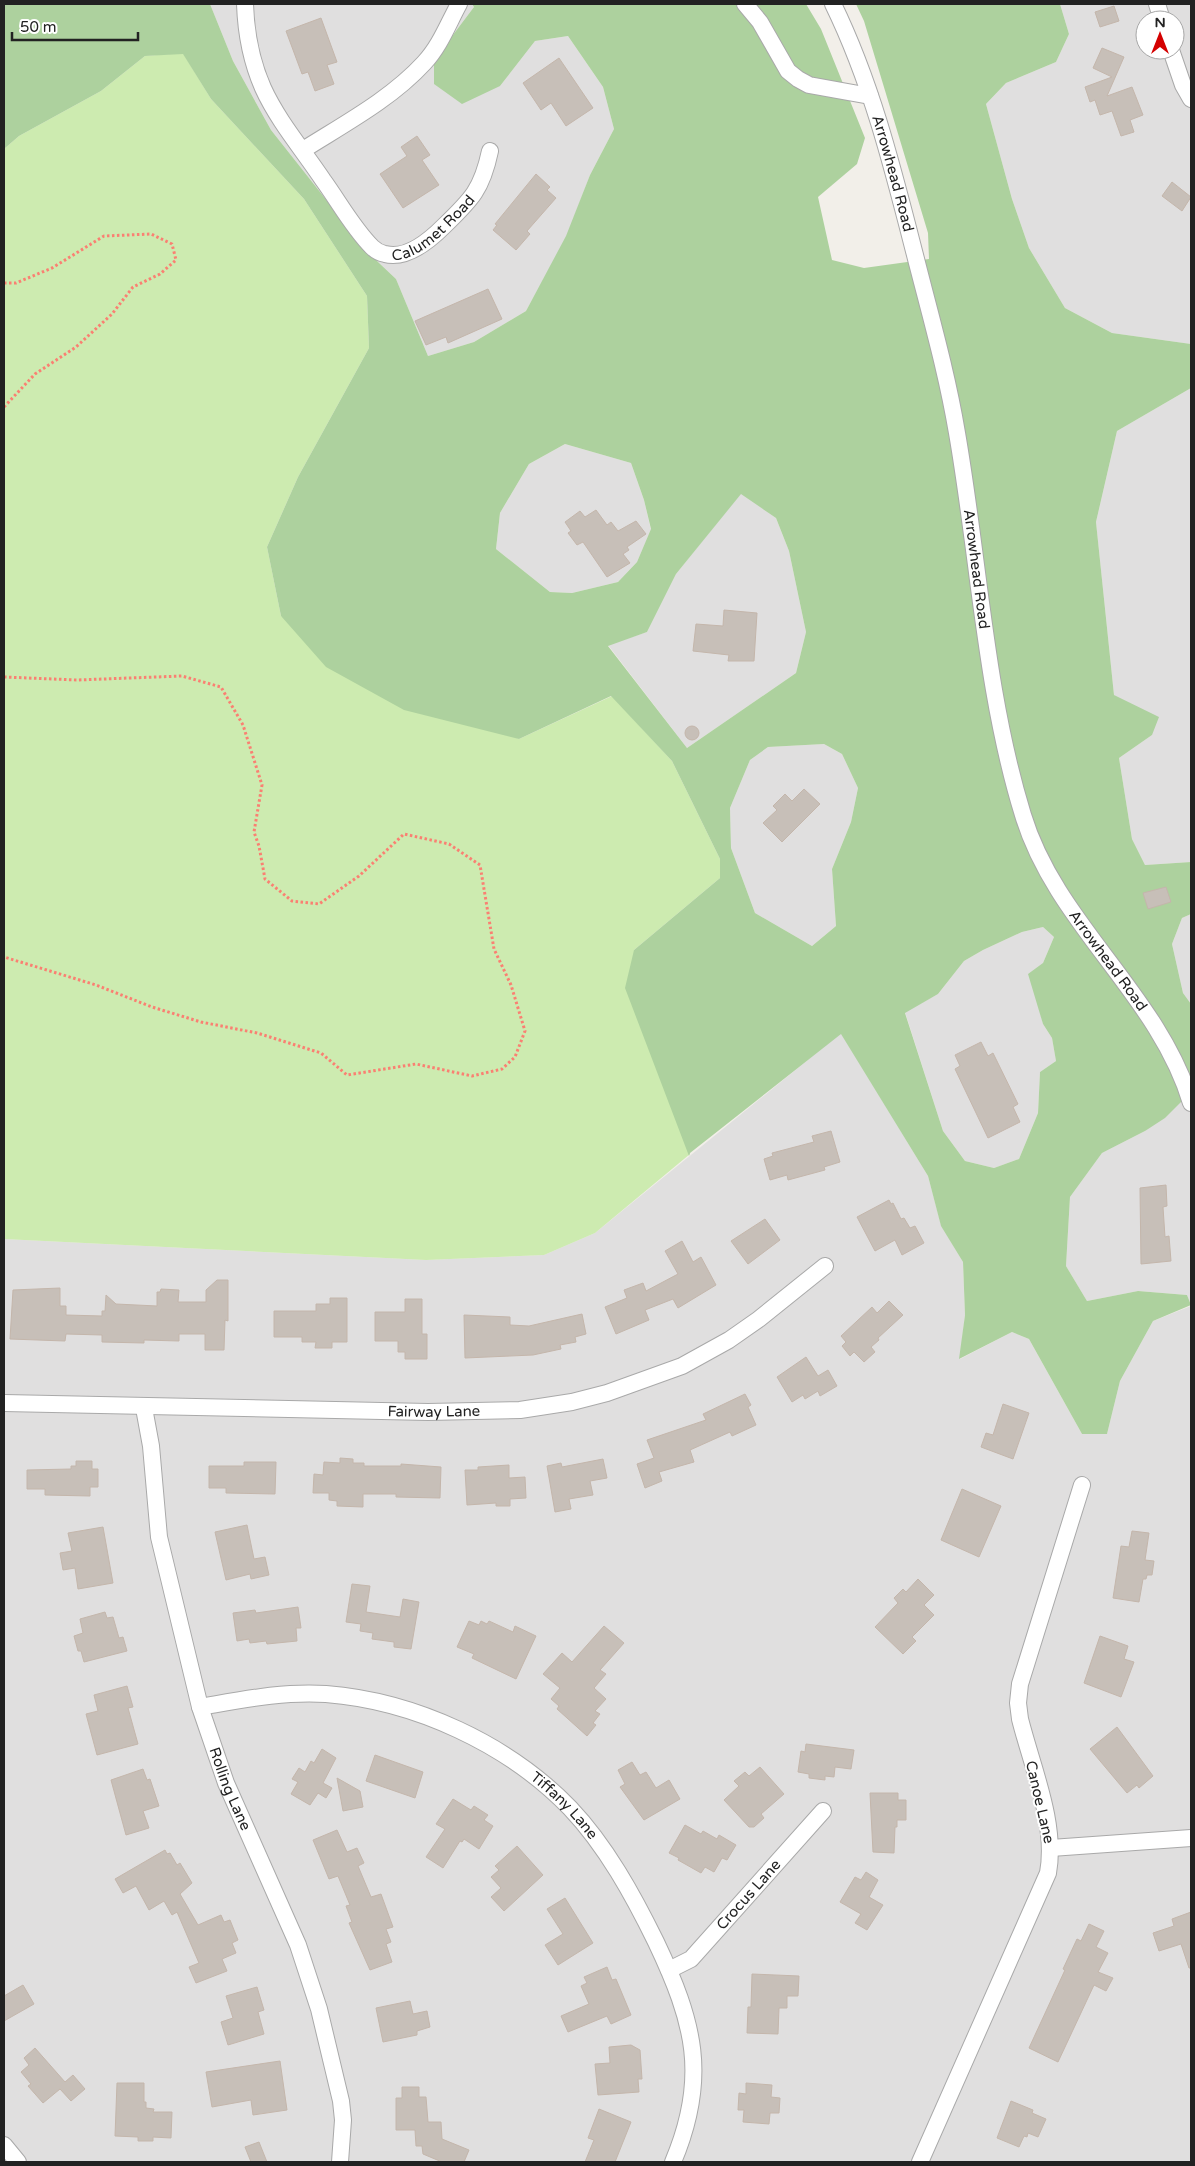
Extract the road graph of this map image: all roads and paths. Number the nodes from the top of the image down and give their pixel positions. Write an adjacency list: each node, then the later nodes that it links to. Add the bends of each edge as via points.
1 (245, 4): 8 (street, Calumet Road, via 246,29 263,87 274,110)
2 (459, 4): 8 (street, via 438,45 424,63 401,84)
3 (745, 4): 6 (street, via 760,22 788,70 798,79)
4 (833, 4): 6 (street, Arrowhead Road, via 854,47)
5 (1174, 60): 7 (street)
6 (870, 96): 14 (street, Arrowhead Road, via 884,137 957,430 996,695 1007,758 1024,819 1044,867 1075,918 1146,1013 1172,1057)
7 (1191, 99)
8 (302, 150): 9 (street, Calumet Road, via 360,232 379,252 387,255 412,251 464,208 476,194)
9 (490, 151)
10 (4, 283): 11 (path, via 16,283 52,268 104,236 151,234 172,244 176,260 160,274 133,287 112,314 76,347 35,374)
11 (4, 407)
12 (4, 677): 13 (path, via 77,680 182,676 221,687 243,725 262,785 254,832 260,846 265,880 292,901 319,904 359,876 404,834 448,844 480,865 494,949 511,985 525,1031 515,1057 502,1070 472,1076 416,1064 346,1075 321,1053 257,1033 201,1022)
13 (4, 957)
14 (1191, 1103)
15 (825, 1266): 17 (street, Fairway Lane, via 729,1340 682,1366 572,1402 520,1410 472,1412)
16 (4, 1403): 17 (street, Fairway Lane)
17 (144, 1408): 19 (street, Rolling Lane, via 151,1446 159,1537)
18 (1082, 1485): 22 (street, Canoe Lane, via 1020,1684 1018,1703)
19 (200, 1707): 23 (street, Tiffany Lane, via 257,1697 325,1694 360,1699 422,1715 489,1746 550,1788 586,1827 621,1877); 26 (street, Rolling Lane, via 226,1783 298,1945 319,2009 341,2101)
20 (823, 1811): 23 (street, Crocus Lane, via 691,1959)
21 (1191, 1838): 22 (street)
22 (1051, 1848): 28 (street, Canoe Lane, via 1048,1873)
23 (669, 1970): 27 (street, Tiffany Lane, via 689,2026 695,2079 689,2118)
24 (4, 2144): 25 (street)
25 (18, 2162)
26 (340, 2162)
27 (674, 2162)
28 (920, 2162)

